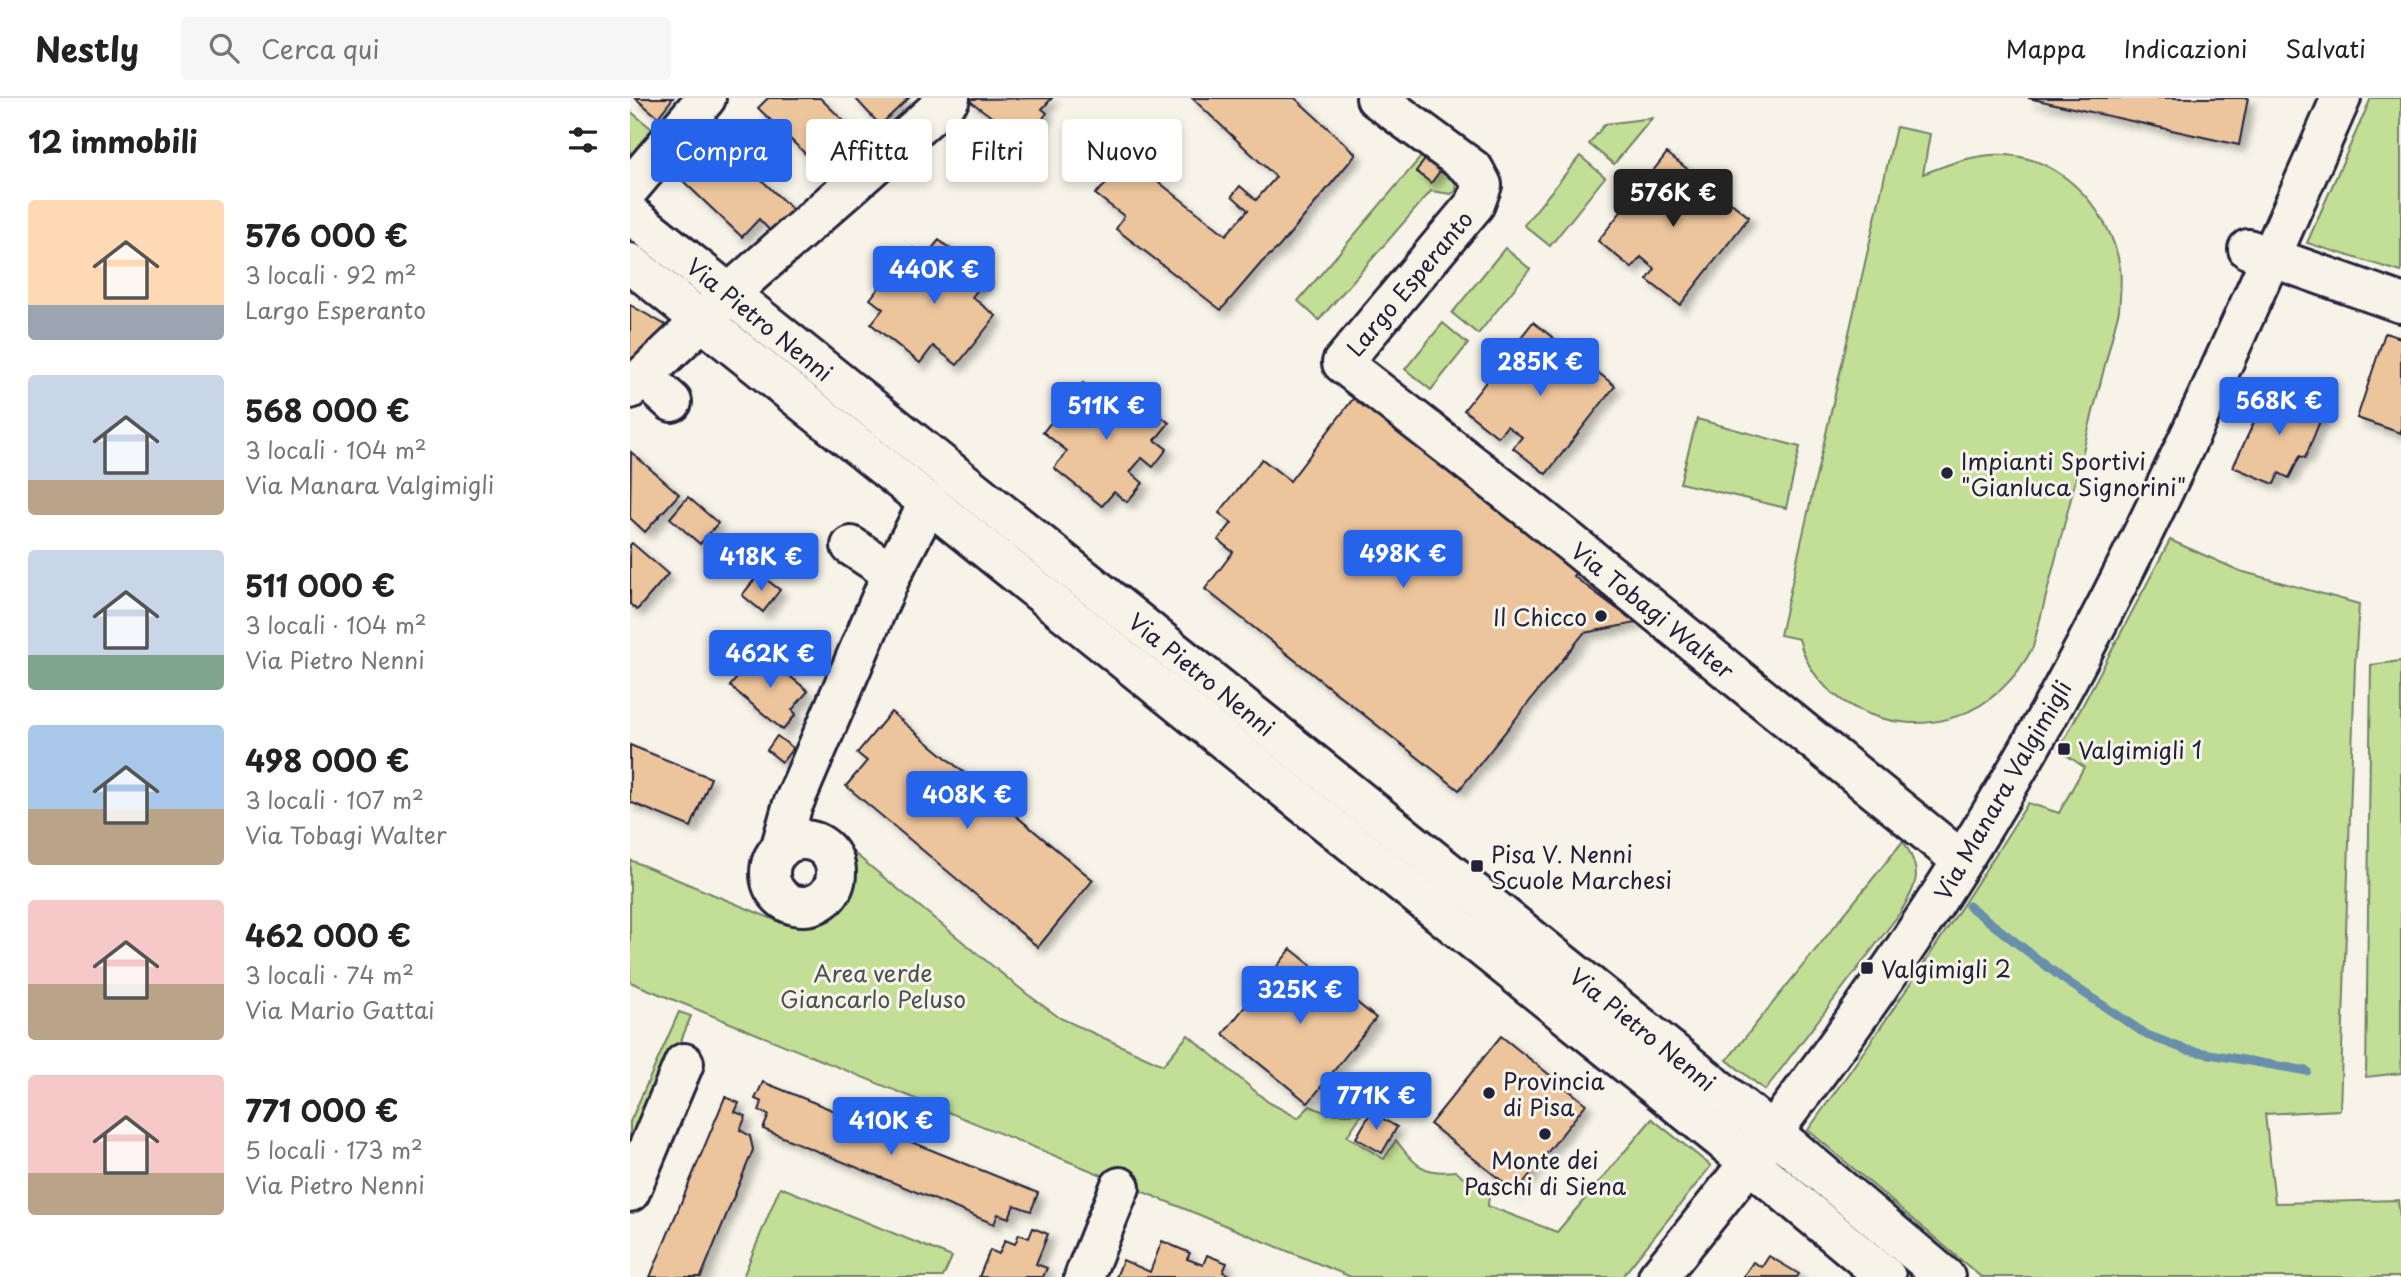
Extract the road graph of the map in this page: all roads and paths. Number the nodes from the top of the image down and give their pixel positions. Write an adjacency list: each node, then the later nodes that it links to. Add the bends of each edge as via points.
1 (706, 98): 5 (street)
2 (950, 98): 9 (street)
3 (1376, 98): 12 (street, Largo Esperanto, via 1474,170 1482,185 1475,204)
4 (2341, 98): 7 (street, Via Manara Valgimigli)
5 (630, 188)
6 (630, 214): 9 (street, Via Pietro Nenni)
7 (2259, 253): 10 (street); 19 (street, Via Manara Valgimigli, via 2185,447 2075,665)
8 (630, 263): 11 (street, Via Pietro Nenni)
9 (729, 294): 11 (street); 21 (street, Via Pietro Nenni)
10 (2401, 303)
11 (701, 321): 13 (street); 15 (street, Via Pietro Nenni)
12 (1342, 363): 19 (street, Via Tobagi Walter)
13 (637, 383): 14 (street)
14 (672, 402)
15 (929, 502): 17 (street); 22 (street, Via Pietro Nenni)
16 (851, 546): 17 (street)
17 (892, 573): 18 (street, via 792,807)
18 (780, 850)
19 (1961, 860): 21 (street, Via Manara Valgimigli, via 1905,950)
20 (684, 1063): 24 (street)
21 (1773, 1134): 22 (street, Via Manara Valgimigli); 28 (street, Via Pietro Nenni)
22 (1750, 1163): 26 (street, Via Manara Valgimigli); 27 (street, Via Pietro Nenni)
23 (1120, 1187): 25 (street)
24 (630, 1192)
25 (1084, 1277)
26 (1658, 1277)
27 (1886, 1277)
28 (1945, 1277)

